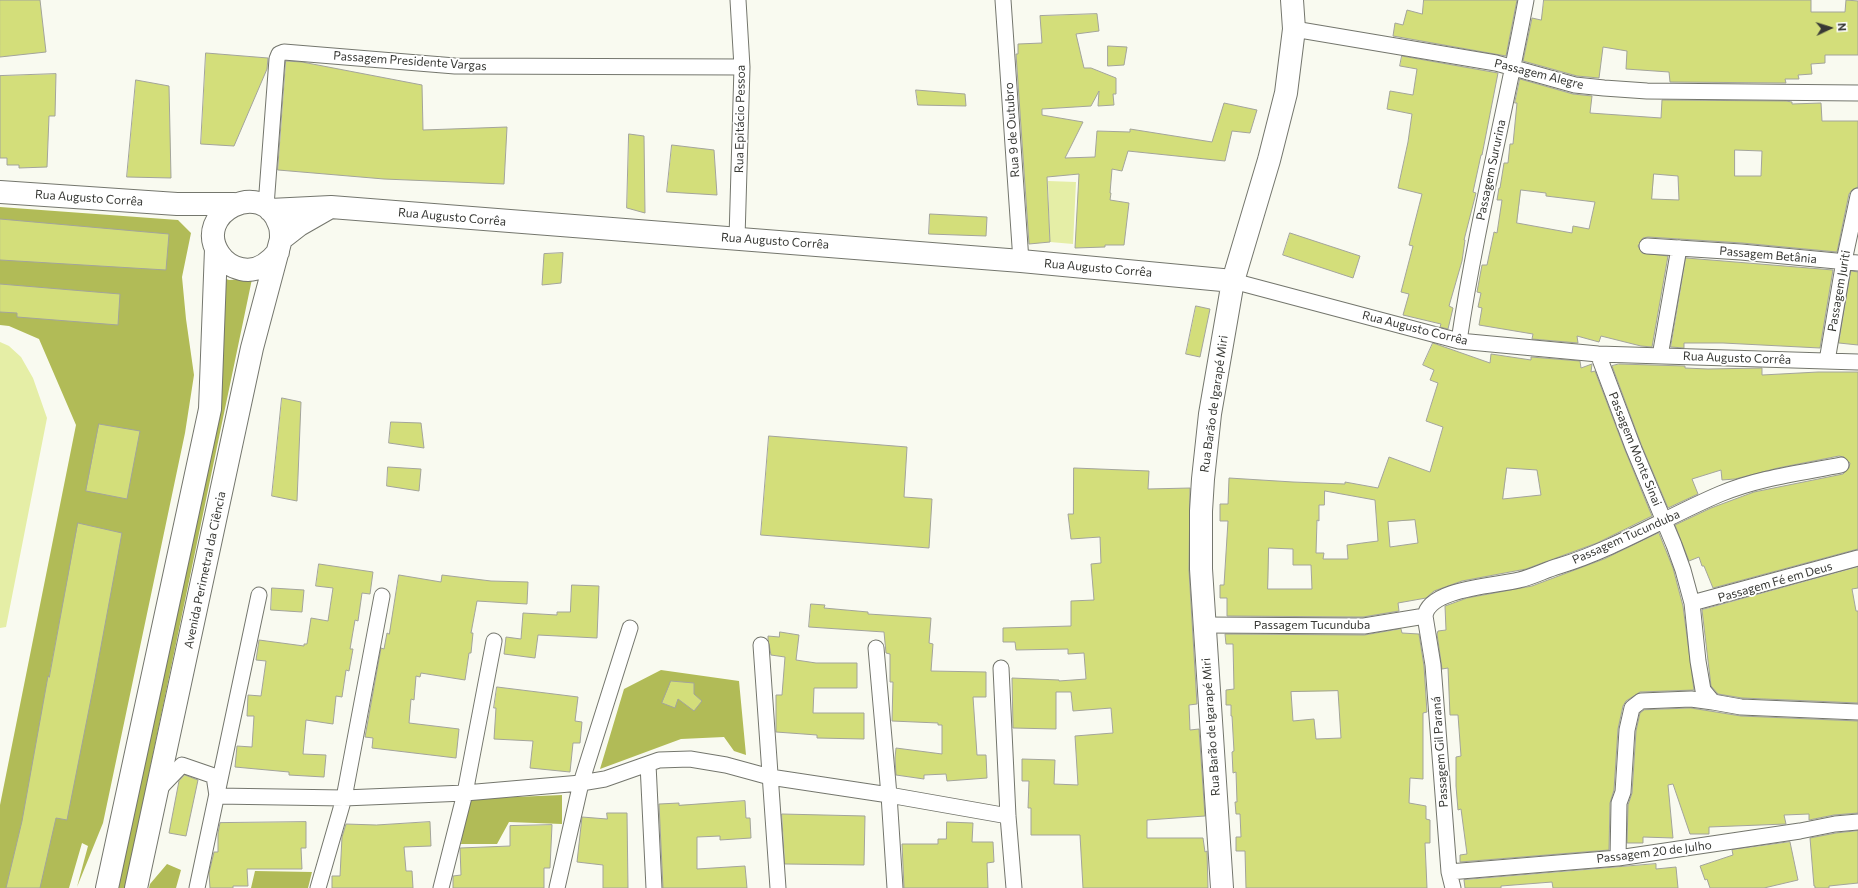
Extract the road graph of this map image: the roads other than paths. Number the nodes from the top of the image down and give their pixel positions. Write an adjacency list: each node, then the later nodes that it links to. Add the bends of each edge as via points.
1 (738, 0): 6 (street, Rua Epitácio Pessoa)
2 (1003, 0): 20 (street, Rua 9 de Outubro)
3 (1292, 0): 5 (main road, Rua Barão de Igarapé Miri)
4 (1526, 0): 7 (street, Passagem Sururina)
5 (1294, 29): 7 (street, Passagem Alegre); 22 (main road, Rua Barão de Igarapé Miri, via 1286,93)
6 (742, 67): 14 (street, Passagem Presidente Vargas, via 455,66 284,52 279,54 277,59); 15 (street, Rua Epitácio Pessoa)
7 (1514, 67): 8 (street, Passagem Alegre, via 1575,84 1604,88 1647,91); 23 (street, Passagem Sururina, via 1486,191)
8 (1858, 93)
9 (0, 192): 11 (main road, Rua Augusto Corrêa)
10 (1858, 196): 21 (street, Passagem Juriti)
11 (177, 204): 12 (main road, Rua Augusto Corrêa); 16 (main road, Rua Augusto Corrêa, via 201,218)
12 (234, 204): 14 (main road, via 251,202); 16 (main road, via 223,212 216,224)
13 (331, 207): 14 (main road, Rua Augusto Corrêa); 15 (main road, Rua Augusto Corrêa); 17 (main road, via 299,225)
14 (268, 208): 17 (main road, via 279,223)
15 (737, 238): 20 (main road, Rua Augusto Corrêa)
16 (215, 241): 17 (main road, via 223,260 234,268 246,270 259,269 270,262); 55 (main road, via 210,409)
17 (280, 246): 46 (main road, Avenida Perimetral da Ciência, via 252,348)
18 (1647, 246): 19 (street, Passagem Betânia)
19 (1678, 248): 21 (street, Passagem Betânia); 25 (street)
20 (1021, 261): 22 (main road, Rua Augusto Corrêa)
21 (1851, 262): 26 (street, Passagem Juriti)
22 (1233, 281): 23 (street, Rua Augusto Corrêa); 35 (main road, Rua Barão de Igarapé Miri, via 1210,414 1203,479 1201,562)
23 (1459, 341): 24 (street, Rua Augusto Corrêa)
24 (1598, 354): 25 (street, Rua Augusto Corrêa); 29 (street, Passagem Monte Sinai)
25 (1660, 356): 26 (street, Rua Augusto Corrêa)
26 (1827, 361): 27 (street, Rua Augusto Corrêa)
27 (1858, 362)
28 (1840, 465): 29 (street, Passagem Tucunduba, via 1774,478 1721,493)
29 (1663, 520): 33 (street, Passagem Monte Sinai, via 1674,545); 34 (street, Passagem Tucunduba, via 1598,552 1520,580 1446,594 1430,603)
30 (1858, 558): 33 (street, Passagem Fé em Deus)
31 (259, 595): 49 (street)
32 (382, 596): 50 (street)
33 (1692, 604): 41 (street, Passagem Monte Sinai, via 1700,678 1703,690)
34 (1425, 616): 35 (street, Passagem Tucunduba, via 1364,626); 54 (street, Passagem Gil Paraná, via 1433,665)
35 (1204, 625): 65 (main road, Rua Barão de Igarapé Miri)
36 (630, 628): 45 (street)
37 (494, 641): 47 (street)
38 (761, 645): 44 (street)
39 (876, 648): 48 (street)
40 (1001, 668): 51 (street)
41 (1713, 702): 42 (street, via 1741,707); 53 (street, via 1691,699 1641,701 1632,708 1627,730 1623,792 1619,803)
42 (1858, 712)
43 (648, 764): 44 (street, via 659,760 690,760 726,765); 45 (street, via 605,779); 61 (street)
44 (770, 777): 48 (street); 62 (street)
45 (581, 783): 47 (street); 60 (street)
46 (157, 790): 49 (street, via 182,765 214,776); 56 (main road, Avenida Perimetral da Ciência)
47 (465, 793): 50 (street); 59 (street)
48 (889, 795): 51 (street); 63 (street)
49 (217, 796): 50 (street); 57 (street)
50 (344, 798): 58 (street)
51 (1008, 816): 64 (street)
52 (1858, 822): 53 (street, Passagem 20 de Julho)
53 (1618, 858): 54 (street, Passagem 20 de Julho)
54 (1449, 872): 66 (street, Passagem Gil Paraná)
55 (107, 888)
56 (136, 888)
57 (197, 888)
58 (318, 888)
59 (441, 888)
60 (557, 888)
61 (654, 888)
62 (778, 888)
63 (895, 888)
64 (1014, 888)
65 (1222, 888)
66 (1453, 888)

